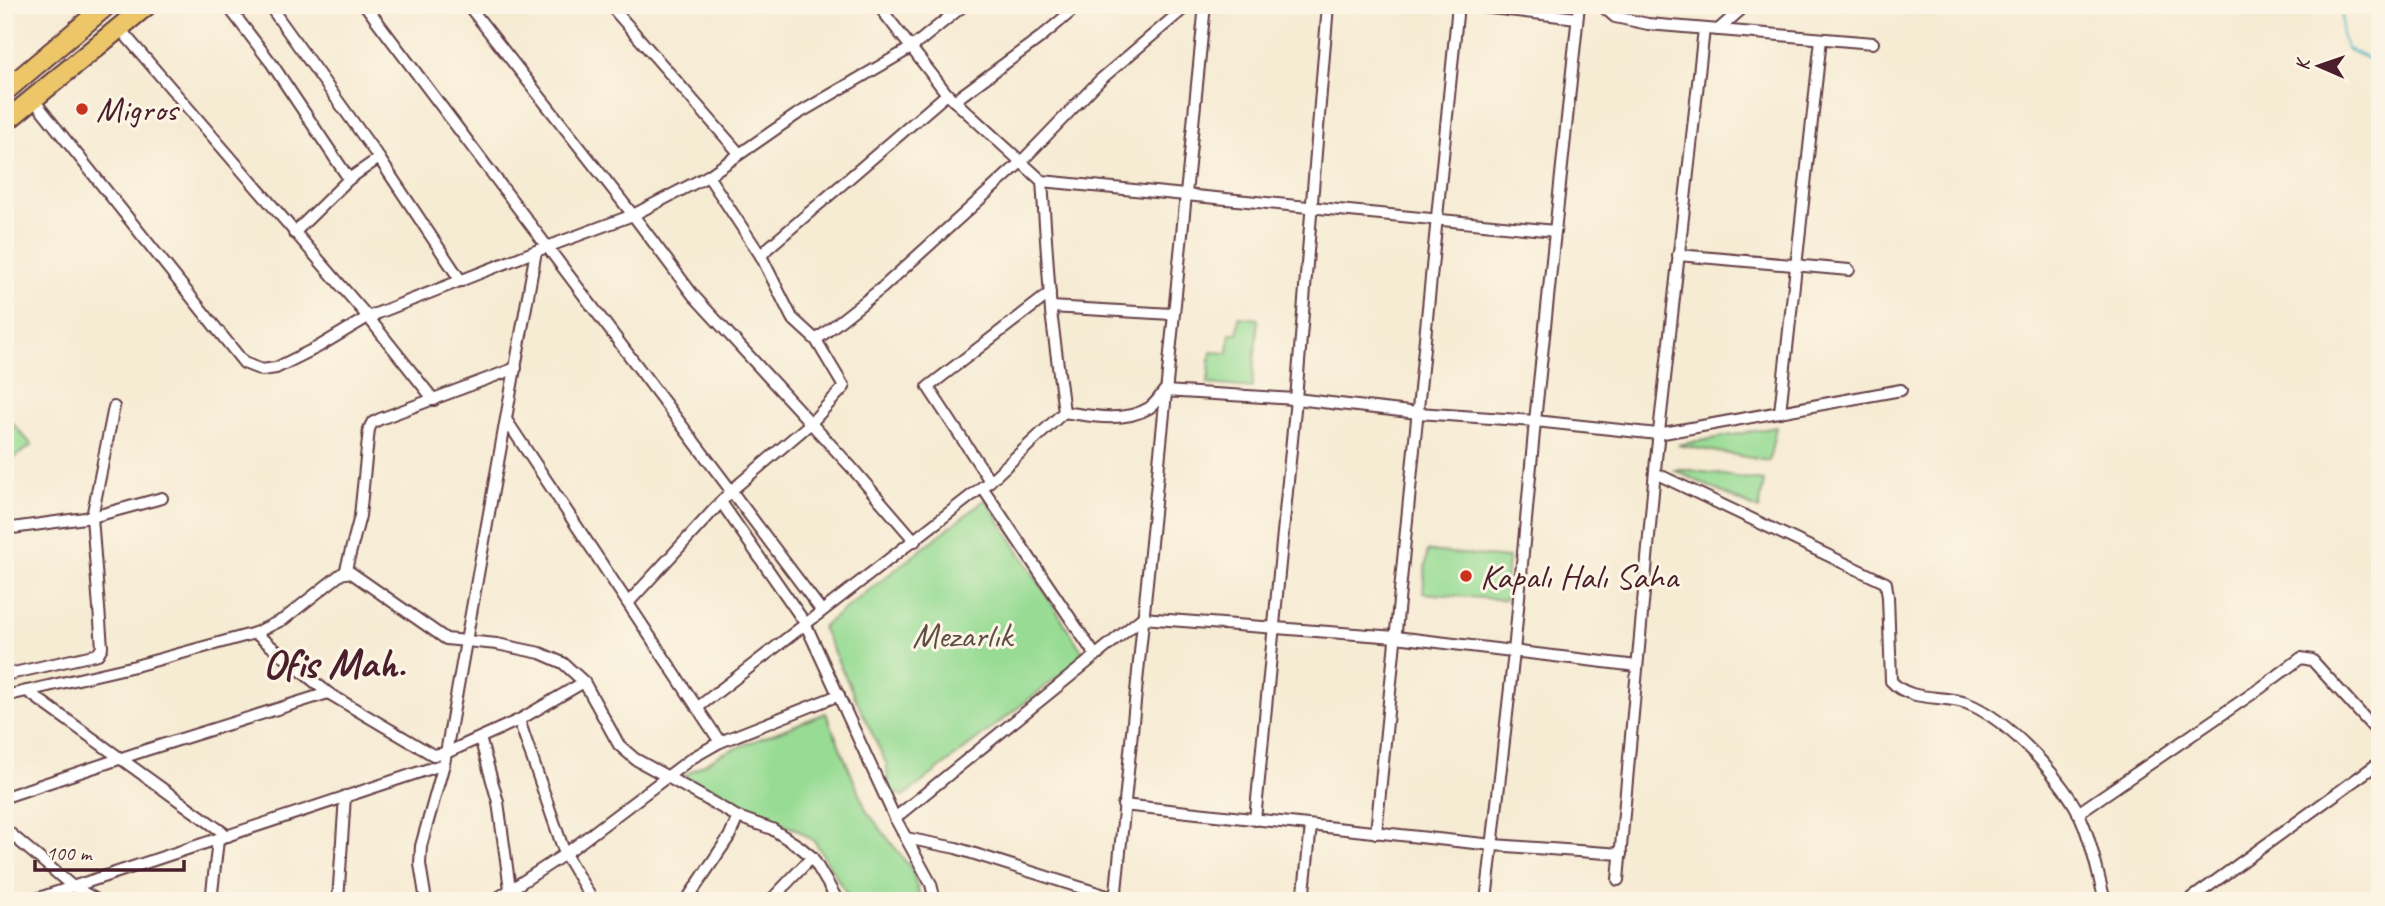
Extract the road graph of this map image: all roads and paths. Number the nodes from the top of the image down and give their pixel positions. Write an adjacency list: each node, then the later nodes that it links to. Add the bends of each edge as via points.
1 (107, 5): 26 (highway)
2 (147, 5): 20 (highway)
3 (227, 5): 34 (street)
4 (269, 5): 31 (street)
5 (365, 5): 42 (street)
6 (468, 5): 38 (street)
7 (610, 5): 30 (street)
8 (878, 5): 25 (street)
9 (964, 5): 25 (street)
10 (1079, 5): 27 (street, via 1041,37)
11 (1188, 5): 32 (street, via 1100,80)
12 (1205, 5): 36 (street)
13 (1328, 5): 37 (street)
14 (1458, 5): 39 (street)
15 (1464, 5): 19 (street)
16 (1579, 5): 19 (street)
17 (1601, 5): 21 (street, via 1615,17)
18 (1746, 5): 22 (street)
19 (1577, 18): 40 (street)
20 (120, 29): 28 (highway); 41 (street)
21 (1704, 29): 22 (street); 43 (street)
22 (1718, 30): 23 (street)
23 (1821, 39): 24 (street); 45 (street)
24 (1873, 43)
25 (911, 48): 27 (street); 30 (street)
26 (5, 91)
27 (951, 98): 32 (street); 44 (street)
28 (33, 99): 29 (highway); 51 (street, via 244,363 262,370 276,368)
29 (5, 122)
30 (739, 153): 33 (street)
31 (379, 158): 34 (street); 47 (street)
32 (1021, 162): 35 (street); 52 (street, via 882,288)
33 (708, 176): 38 (street); 44 (street)
34 (349, 179): 41 (street)
35 (1042, 181): 36 (street); 48 (street)
36 (1185, 195): 37 (street); 50 (street)
37 (1313, 206): 39 (street); 56 (street)
38 (633, 215): 42 (street); 64 (street, via 693,295)
39 (1436, 221): 40 (street); 61 (street)
40 (1555, 231): 63 (street)
41 (294, 233): 51 (street)
42 (542, 249): 47 (street); 53 (street); 68 (street)
43 (1678, 255): 45 (street); 65 (street)
44 (761, 256): 52 (street, via 792,318)
45 (1796, 265): 46 (street); 60 (street)
46 (1849, 271)
47 (461, 281): 51 (street)
48 (1050, 293): 49 (street); 67 (street, via 928,387)
49 (1051, 307): 50 (street); 59 (street)
50 (1172, 314): 55 (street)
51 (368, 317): 57 (street)
52 (816, 340): 64 (street, via 844,387)
53 (516, 368): 57 (street); 62 (street)
54 (1901, 390): 60 (street)
55 (1164, 391): 56 (street); 59 (street, via 1152,407 1138,413 1100,417); 77 (street)
56 (1296, 399): 61 (street); 79 (street)
57 (434, 400): 74 (street, via 380,419 369,429 360,516)
58 (114, 407): 71 (street)
59 (1064, 412): 67 (street)
60 (1780, 412): 65 (street)
61 (1418, 413): 63 (street); 81 (street)
62 (506, 421): 75 (street); 82 (street)
63 (1535, 421): 65 (street); 83 (street)
64 (811, 423): 68 (street); 73 (street)
65 (1658, 434): 66 (street)
66 (1654, 473): 85 (street); 104 (street, via 1886,583 1891,681 1922,697 1981,709 2055,775)
67 (986, 484): 73 (street); 84 (street)
68 (732, 490): 70 (street); 76 (street)
69 (162, 498): 71 (street)
70 (721, 502): 75 (street); 78 (street)
71 (92, 517): 72 (street); 86 (street, via 102,647 98,654)
72 (5, 529)
73 (915, 541): 76 (street)
74 (345, 573): 80 (street, via 284,619); 82 (street, via 350,572 446,639)
75 (628, 603): 92 (street)
76 (821, 611): 78 (street)
77 (1142, 618): 79 (street); 84 (street); 103 (street)
78 (805, 623): 90 (street); 92 (street)
79 (1273, 627): 81 (street); 107 (street)
80 (256, 633): 88 (street); 89 (street)
81 (1396, 637): 83 (street); 110 (street)
82 (467, 639): 87 (street, via 540,653 563,663); 98 (street)
83 (1514, 652): 85 (street); 113 (street)
84 (1095, 655): 106 (street)
85 (1637, 666): 115 (street)
86 (5, 675)
87 (584, 682): 93 (street); 100 (street, via 619,745)
88 (27, 691): 91 (street); 97 (street)
89 (328, 693): 97 (street); 98 (street)
90 (839, 695): 96 (street); 106 (street)
91 (5, 696)
92 (697, 708): 96 (street)
93 (519, 720): 95 (street); 114 (street)
94 (2380, 735): 104 (street, via 2312,660 2301,658)
95 (480, 738): 98 (street); 119 (street, via 498,802)
96 (720, 742): 100 (street)
97 (120, 758): 102 (street); 111 (street)
98 (445, 759): 101 (street); 125 (street, via 421,846)
99 (2380, 762): 135 (street)
100 (666, 776): 105 (street); 114 (street)
101 (345, 796): 111 (street); 124 (street)
102 (5, 797)
103 (1123, 805): 107 (street); 120 (street)
104 (2078, 813): 134 (street)
105 (738, 817): 116 (street, via 772,829); 128 (street)
106 (895, 818): 112 (street)
107 (1255, 820): 108 (street)
108 (1311, 826): 110 (street); 132 (street)
109 (5, 829): 118 (street)
110 (1376, 833): 113 (street)
111 (223, 838): 118 (street); 123 (street)
112 (906, 838): 120 (street, via 956,848); 131 (street)
113 (1493, 845): 115 (street); 133 (street)
114 (565, 854): 119 (street); 127 (street)
115 (1620, 854): 117 (street)
116 (812, 858): 129 (street); 130 (street)
117 (1618, 880)
118 (72, 886): 121 (street); 122 (street)
119 (510, 889): 126 (street)
120 (1117, 900)
121 (30, 901)
122 (99, 901)
123 (211, 901)
124 (338, 901)
125 (426, 901)
126 (493, 901)
127 (593, 901)
128 (686, 901)
129 (770, 901)
130 (838, 901)
131 (935, 901)
132 (1303, 901)
133 (1486, 901)
134 (2105, 901)
135 (2188, 901)

